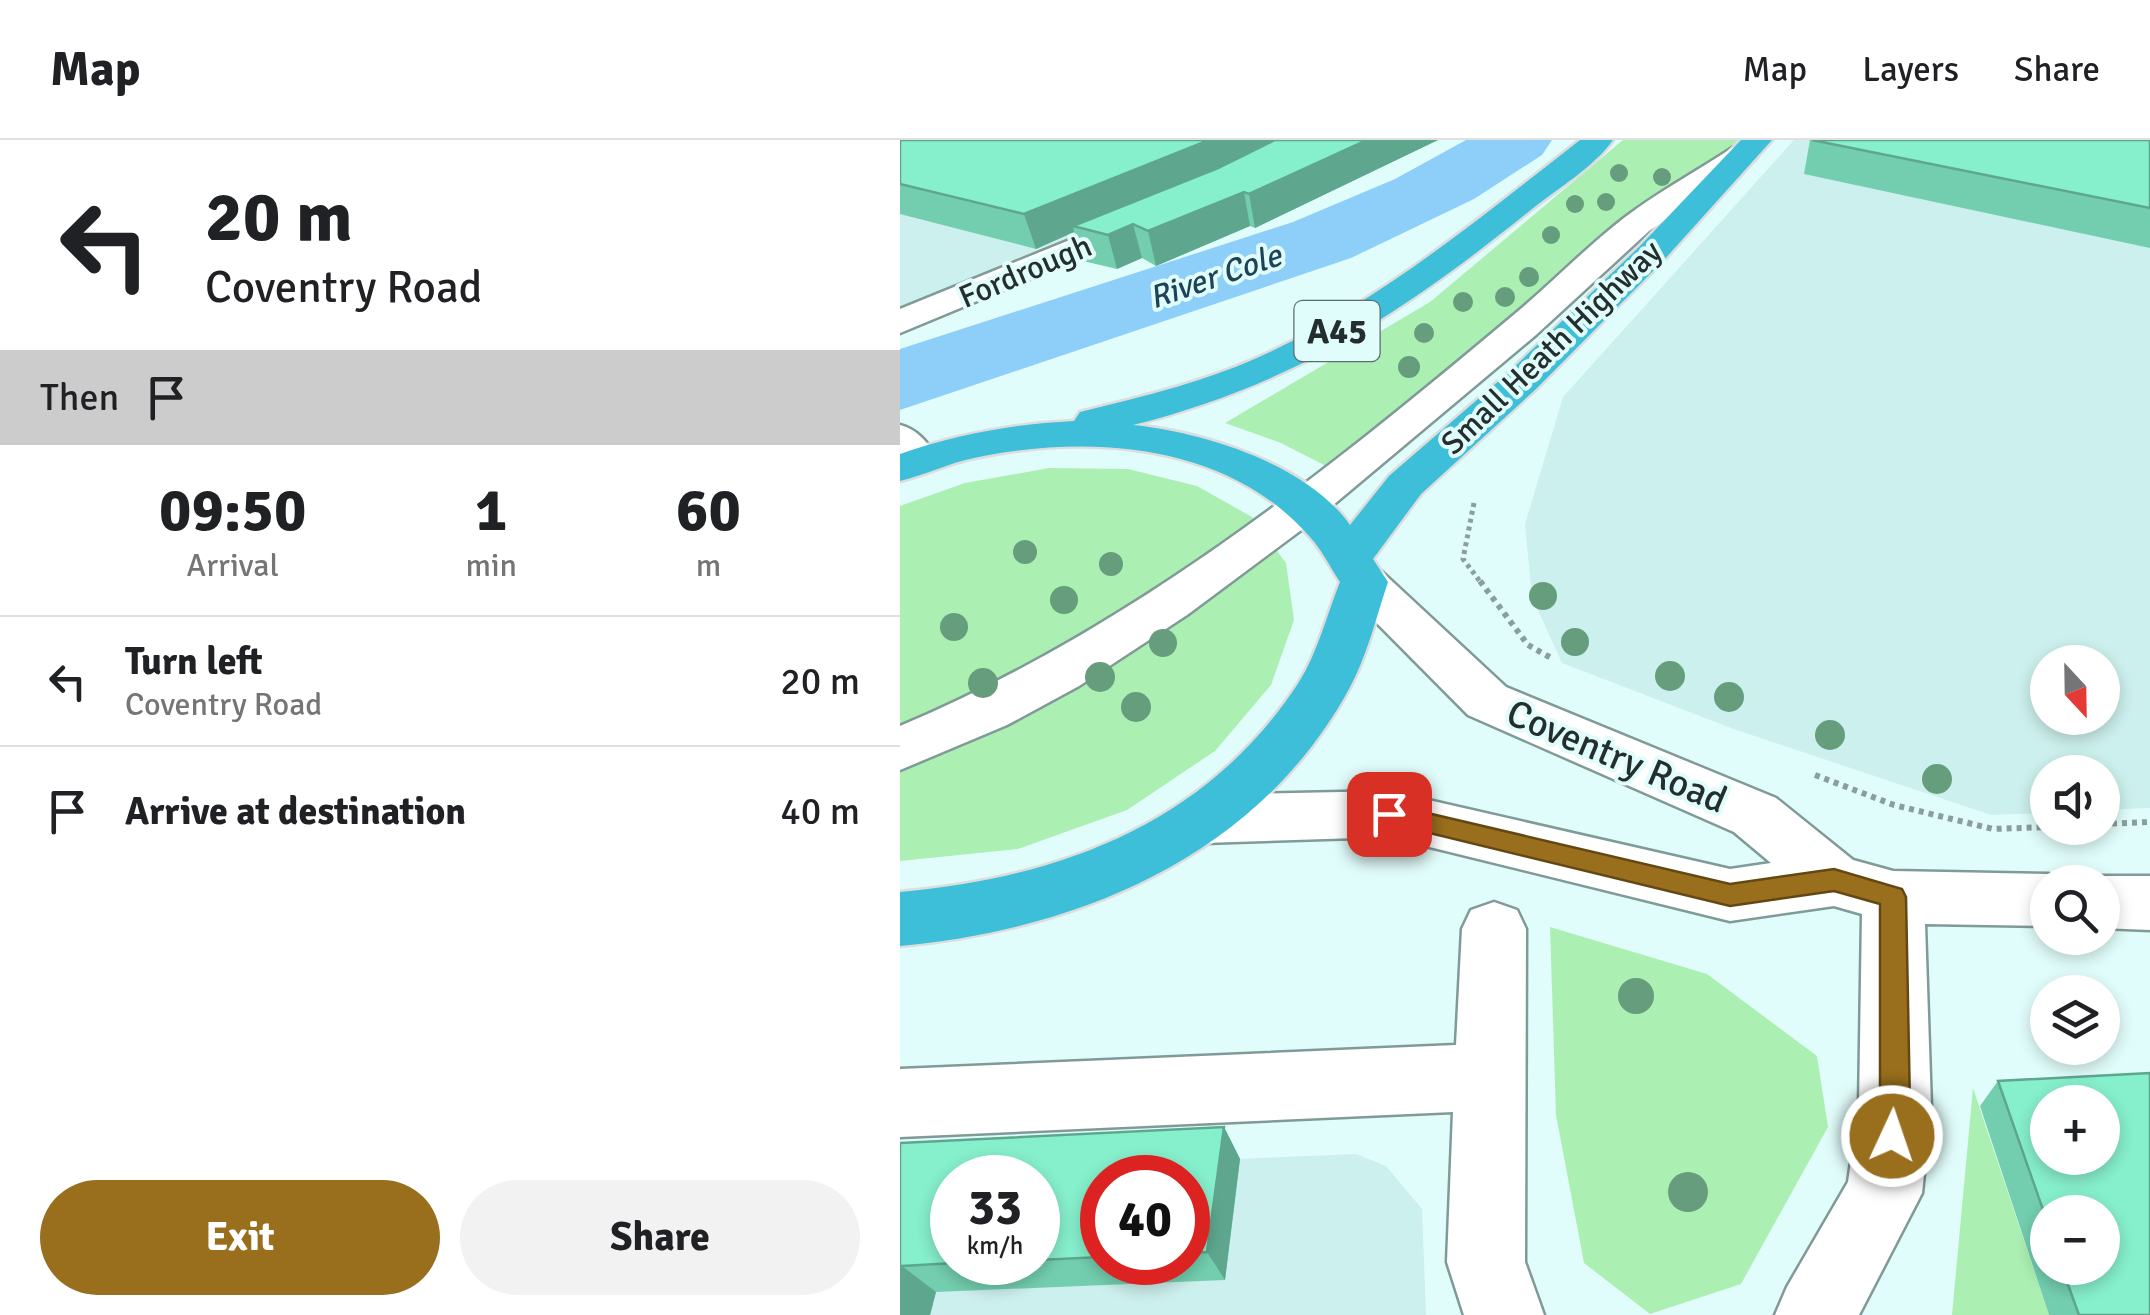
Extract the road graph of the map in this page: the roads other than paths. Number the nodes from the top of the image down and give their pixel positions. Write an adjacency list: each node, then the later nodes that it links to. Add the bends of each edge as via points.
1 (1598, 140): 5 (highway, A45, via 1408,287 1283,360 1144,410)
2 (1750, 147): 7 (street, via 1637,224); 8 (highway, Small Heath Highway, via 1522,381 1405,486)
3 (1176, 207): 4 (street, Fordrough)
4 (900, 322)
5 (1034, 434): 6 (highway); 7 (highway, via 1141,437 1194,447 1245,464)
6 (906, 455)
7 (1304, 506): 8 (highway); 9 (street, via 1060,674)
8 (1357, 570): 10 (highway, Small Heath Highway, via 1326,684 1266,766); 11 (street, Coventry Road, via 1487,702 1755,815)
9 (900, 748)
10 (1204, 819): 11 (street, via 1389,814 1730,895); 15 (highway, Small Heath Highway, via 1130,863 1048,898 956,916)
11 (1864, 888): 12 (street); 20 (street, via 1895,1107 1884,1193)
12 (2030, 899)
13 (2120, 903): 14 (street)
14 (2150, 904)
15 (900, 918)
16 (1494, 930): 17 (street)
17 (1490, 1077): 18 (street); 19 (street, via 1486,1262)
18 (900, 1103)
19 (1504, 1315)
20 (1814, 1315)

